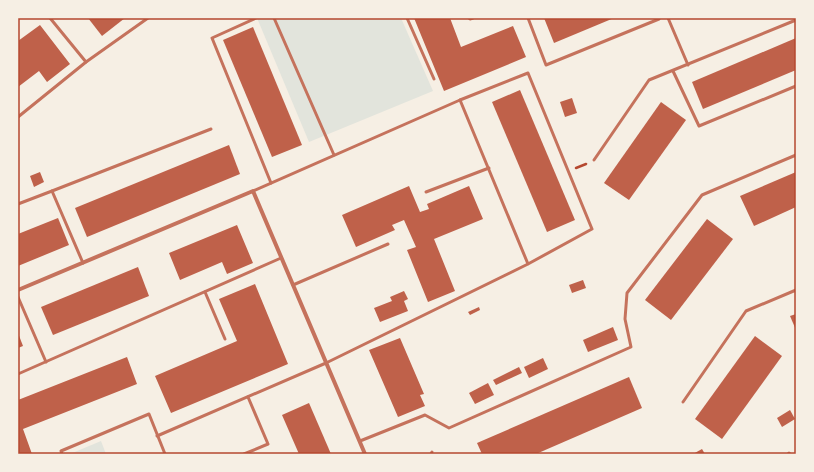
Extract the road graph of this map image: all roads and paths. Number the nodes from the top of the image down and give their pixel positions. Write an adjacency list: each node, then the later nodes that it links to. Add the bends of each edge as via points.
1 (50, 18): 12 (lane)
2 (148, 18): 12 (lane)
3 (256, 18): 25 (lane, via 212,38)
4 (274, 18): 20 (lane)
5 (408, 18): 15 (lane)
6 (469, 18): 7 (lane)
7 (473, 18)
8 (528, 18): 10 (lane, via 546,65)
9 (668, 18): 13 (lane)
10 (659, 19)
11 (796, 20): 13 (lane)
12 (86, 62): 18 (lane)
13 (688, 65): 14 (lane)
14 (673, 71): 16 (lane, via 699,126); 22 (lane, via 649,80)
15 (434, 79)
16 (796, 86)
17 (460, 100): 20 (lane); 23 (lane); 24 (lane, via 528,73)
18 (18, 117)
19 (211, 129): 26 (lane)
20 (334, 155): 25 (lane)
21 (796, 155): 46 (lane, via 702,196 627,293 625,319 631,346 449,428 425,415)
22 (594, 160): 24 (path)
23 (489, 168): 28 (lane); 33 (lane)
24 (569, 172): 33 (lane, via 592,229)
25 (270, 183): 27 (lane)
26 (52, 190): 29 (lane); 32 (lane)
27 (253, 191): 31 (street); 32 (street)
28 (426, 192)
29 (18, 204)
30 (388, 244): 34 (lane)
31 (282, 258): 34 (street); 37 (lane)
32 (83, 263): 35 (street)
33 (528, 264): 41 (lane)
34 (293, 285): 41 (street)
35 (18, 290)
36 (796, 290): 44 (lane, via 746,311)
37 (205, 292): 39 (lane); 40 (lane)
38 (18, 297): 40 (lane)
39 (225, 339)
40 (46, 362): 42 (lane)
41 (326, 363): 43 (lane); 46 (street)
42 (18, 374)
43 (248, 397): 45 (lane); 49 (lane, via 268,444)
44 (683, 402)
45 (157, 436): 47 (lane, via 150,414 61,451); 48 (lane)
46 (360, 441): 50 (street)
47 (62, 454)
48 (165, 454)
49 (244, 454)
50 (365, 454)

